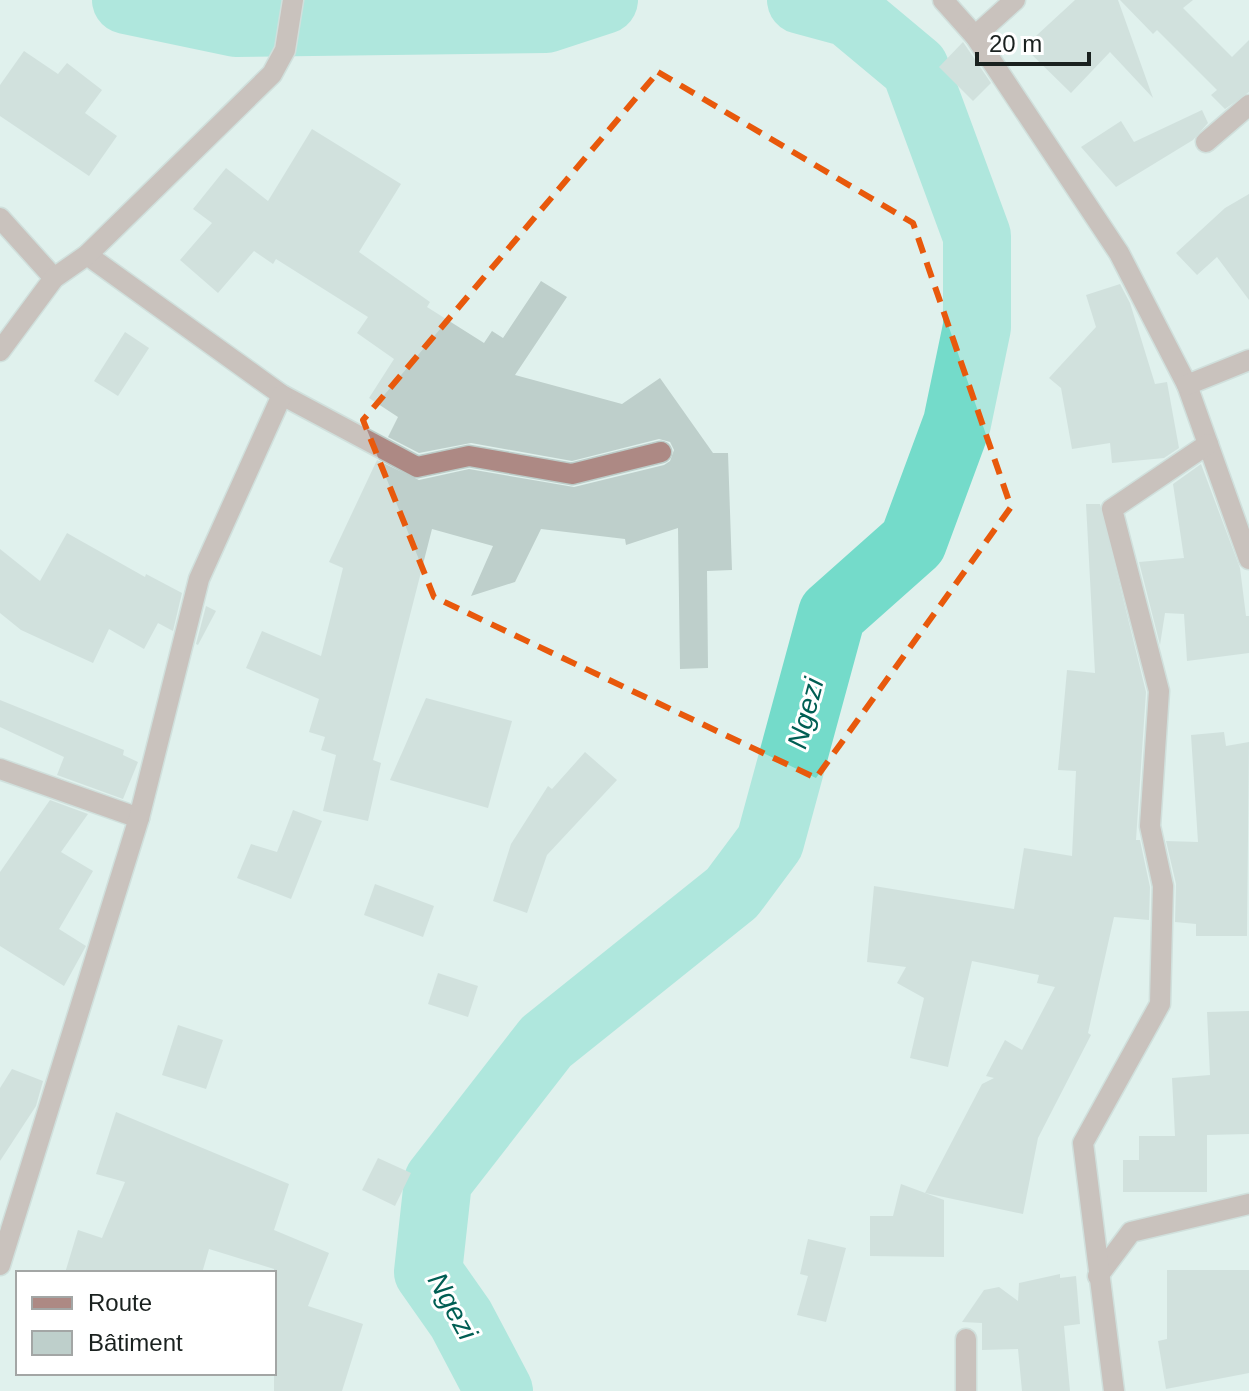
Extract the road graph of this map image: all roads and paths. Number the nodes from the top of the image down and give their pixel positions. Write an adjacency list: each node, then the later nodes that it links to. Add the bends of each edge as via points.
1 (293, 0): 8 (street, via 285,50 272,74)
2 (943, 0): 4 (street)
3 (1015, 0): 4 (street)
4 (975, 36): 12 (street, via 1119,253)
5 (1249, 105): 6 (street)
6 (1206, 142)
7 (0, 218): 9 (street)
8 (87, 255): 9 (street); 13 (street)
9 (54, 278): 10 (street)
10 (0, 351)
11 (1249, 360): 12 (street)
12 (1187, 385): 14 (street)
13 (282, 395): 15 (street, via 417,467 469,456 572,474); 18 (street, via 199,579)
14 (1208, 444): 16 (street); 21 (street, via 1112,509 1159,691 1150,826 1163,886 1160,1004 1083,1143)
15 (661, 452)
16 (1249, 559)
17 (3, 778): 18 (street)
18 (139, 818): 20 (street)
19 (1249, 1204): 21 (street, via 1131,1232)
20 (0, 1265)
21 (1098, 1276): 24 (street)
22 (966, 1339): 23 (street)
23 (966, 1391)
24 (1114, 1391)

